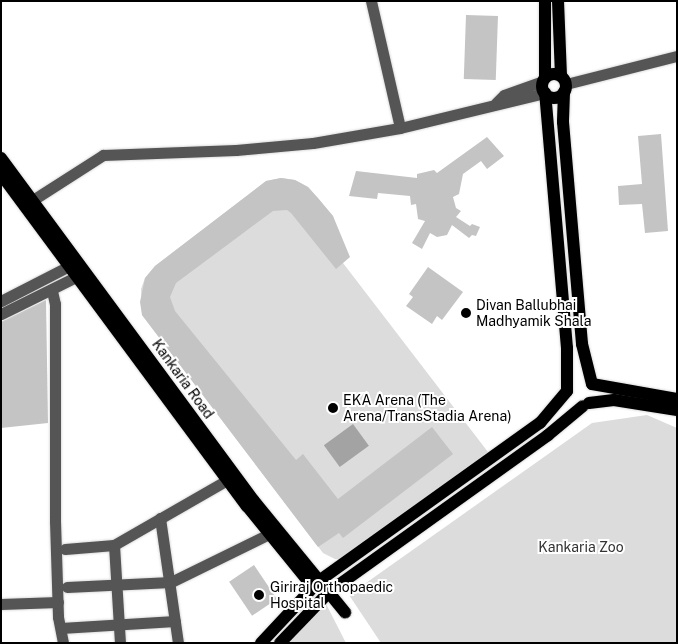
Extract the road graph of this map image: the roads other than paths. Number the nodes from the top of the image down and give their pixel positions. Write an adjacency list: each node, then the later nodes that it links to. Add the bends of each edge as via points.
1 (371, 1): 7 (street)
2 (545, 1): 5 (main road)
3 (558, 1): 6 (main road)
4 (677, 56): 6 (street)
5 (544, 84): 6 (main road, via 552,74); 6 (main road, via 555,98); 7 (street, via 504,94 496,102); 16 (main road, via 567,348)
6 (564, 84): 15 (main road, via 563,122 582,344)
7 (400, 128): 10 (street, via 313,143 103,155)
8 (1, 158): 10 (main road)
9 (1, 174): 10 (main road)
10 (28, 203): 11 (main road)
11 (77, 269): 12 (street); 13 (street); 20 (main road); 27 (main road, Kankaria Road)
12 (52, 291): 14 (street); 30 (street, via 55,304)
13 (1, 301)
14 (1, 314)
15 (592, 384): 16 (main road, via 585,379 576,380); 17 (main road); 18 (main road, via 594,396)
16 (567, 391): 18 (main road, via 570,400); 27 (main road, via 540,424)
17 (677, 399)
18 (586, 405): 19 (main road, via 614,400); 29 (main road)
19 (677, 410)
20 (227, 480): 21 (street); 22 (main road)
21 (160, 518): 23 (street); 25 (street)
22 (268, 534): 25 (street); 27 (main road)
23 (114, 545): 24 (street); 26 (street)
24 (65, 549)
25 (171, 582): 26 (street); 33 (street)
26 (116, 584): 28 (street); 34 (street)
27 (316, 584): 29 (main road); 39 (main road)
28 (67, 586)
29 (326, 595): 32 (main road); 40 (main road)
30 (58, 602): 31 (street); 35 (street)
31 (1, 604)
32 (345, 612)
33 (175, 622): 34 (street); 38 (street)
34 (119, 625): 35 (street); 37 (street)
35 (62, 628): 36 (street)
36 (63, 643)
37 (120, 643)
38 (178, 643)
39 (261, 643)
40 (280, 643)

